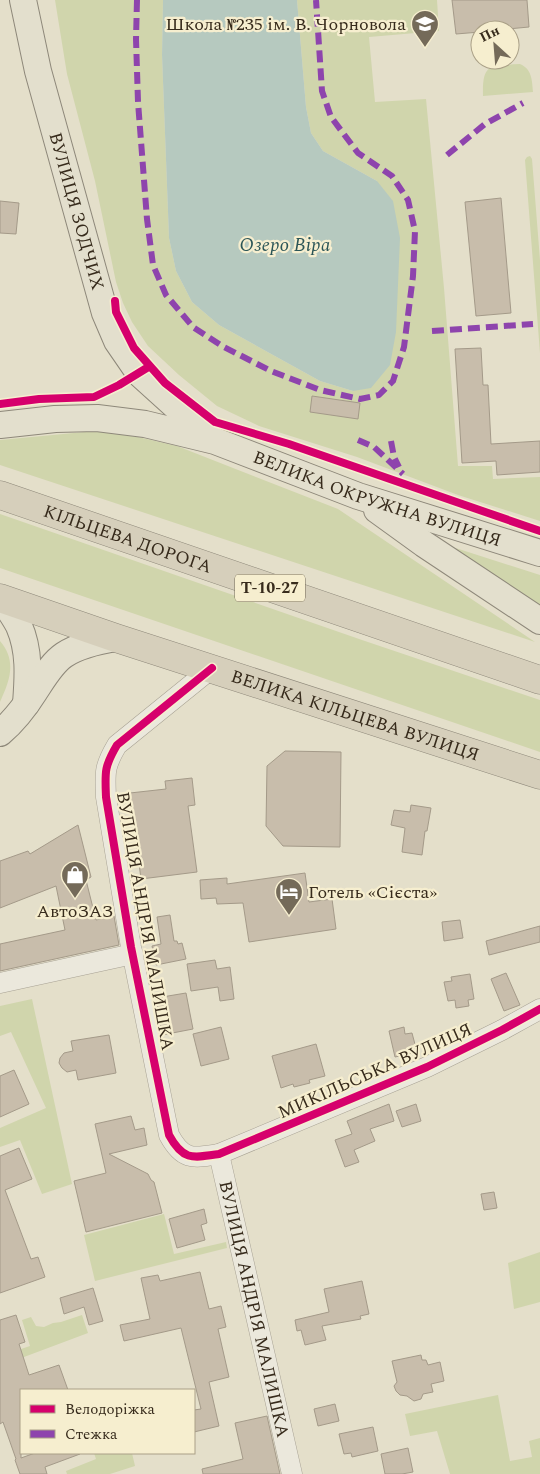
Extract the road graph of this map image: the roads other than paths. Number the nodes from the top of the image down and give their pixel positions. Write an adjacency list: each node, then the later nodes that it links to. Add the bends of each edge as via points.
1 (23, 0): 3 (main road, ВУЛИЦЯ ЗОДЧИХ, via 38,71 105,314 117,341 139,373)
2 (0, 424): 3 (main road, via 97,418 145,424)
3 (215, 441): 5 (main road, ВЕЛИКА ОКРУЖНА ВУЛИЦЯ)
4 (0, 496): 11 (highway, КІЛЬЦЕВА ДОРОГА / Т-10-27)
5 (358, 496): 6 (main road, ВЕЛИКА ОКРУЖНА ВУЛИЦЯ); 8 (main road)
6 (540, 553)
7 (1, 598): 9 (highway, ВЕЛИКА КІЛЬЦЕВА ВУЛИЦЯ); 12 (main road, via 18,625 25,646 28,663)
8 (540, 621)
9 (116, 638): 10 (highway, ВЕЛИКА КІЛЬЦЕВА ВУЛИЦЯ); 12 (main road, via 87,644 64,655)
10 (212, 668): 14 (highway, ВЕЛИКА КІЛЬЦЕВА ВУЛИЦЯ); 15 (street, ВУЛИЦЯ АНДРІЯ МАЛИШКА, via 117,746 107,762 106,797)
11 (540, 680)
12 (26, 704): 13 (main road)
13 (0, 733)
14 (540, 775)
15 (133, 954): 16 (street); 18 (street, ВУЛИЦЯ АНДРІЯ МАЛИШКА, via 169,1135 176,1148 184,1154 196,1157)
16 (0, 984)
17 (540, 1009): 18 (street, МИКІЛЬСЬКА ВУЛИЦЯ, via 427,1067)
18 (219, 1154): 19 (street, ВУЛИЦЯ АНДРІЯ МАЛИШКА)
19 (292, 1474)

